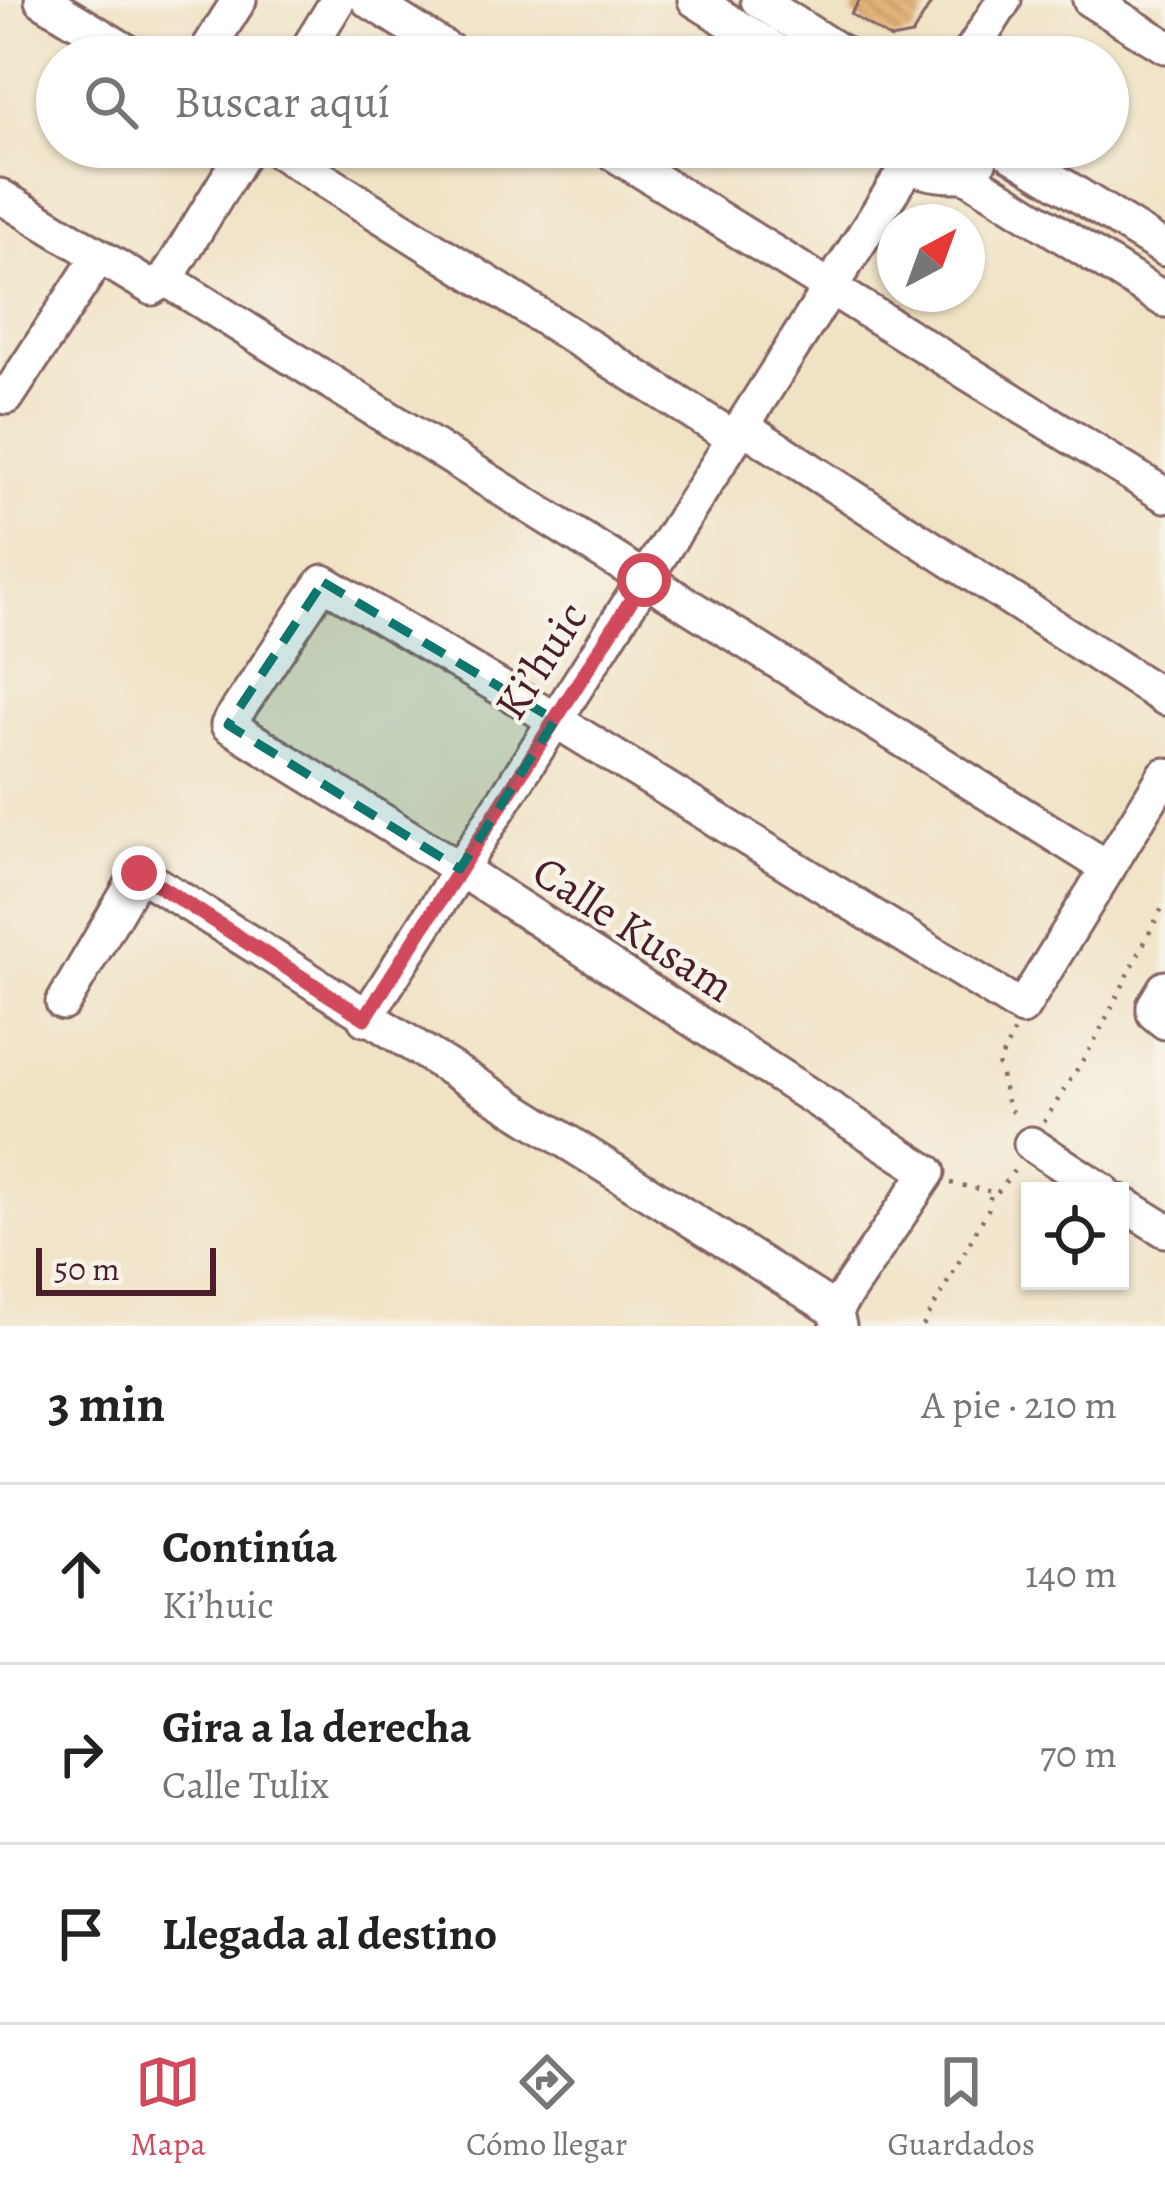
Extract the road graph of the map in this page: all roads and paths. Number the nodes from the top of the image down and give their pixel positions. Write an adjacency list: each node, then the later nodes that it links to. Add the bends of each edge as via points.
1 (42, 0): 9 (street)
2 (239, 0): 10 (street)
3 (338, 0): 11 (street)
4 (368, 0): 12 (street)
5 (694, 0): 13 (street)
6 (758, 0): 14 (street)
7 (1004, 0): 15 (street)
8 (1090, 0): 16 (street)
9 (101, 36)
10 (216, 36)
11 (316, 36)
12 (425, 36)
13 (752, 36)
14 (815, 36)
15 (981, 36)
16 (1165, 46)
17 (235, 168): 28 (street)
18 (306, 168): 32 (street)
19 (637, 168): 29 (street)
20 (890, 168): 29 (street, Ki’huic)
21 (924, 168): 24 (street)
22 (972, 168): 24 (street)
23 (1035, 168): 26 (street)
24 (966, 176): 30 (street)
25 (0, 196): 27 (street)
26 (1165, 249)
27 (98, 258): 28 (street, via 152,288); 31 (street)
28 (166, 279): 34 (street)
29 (830, 288): 32 (street, Ki’huic); 33 (street)
30 (1165, 299)
31 (3, 395)
32 (738, 432): 34 (street, Ki’huic); 35 (street)
33 (1165, 495)
34 (644, 580): 36 (street, Ki’huic); 38 (street)
35 (1165, 698)
36 (555, 720): 39 (street, Ki’huic); 39 (street, Calle Kusam, via 323,582 228,725); 43 (street)
37 (1165, 775): 38 (street)
38 (1108, 868): 43 (street)
39 (460, 869): 44 (street, Ki’huic); 47 (street, Calle Kusam)
40 (1165, 902): 46 (path, via 1093,1044)
41 (1165, 988): 45 (street, via 1154,1006)
42 (63, 1003): 44 (street, via 139,873)
43 (1022, 1008): 46 (path, via 998,1064 1009,1109 1027,1125)
44 (365, 1018): 52 (street)
45 (1165, 1022)
46 (1030, 1144): 48 (street); 49 (path)
47 (928, 1172): 49 (path); 52 (street)
48 (1089, 1182)
49 (991, 1193): 53 (path)
50 (1129, 1208): 51 (street)
51 (1165, 1230)
52 (837, 1318)
53 (923, 1326)

